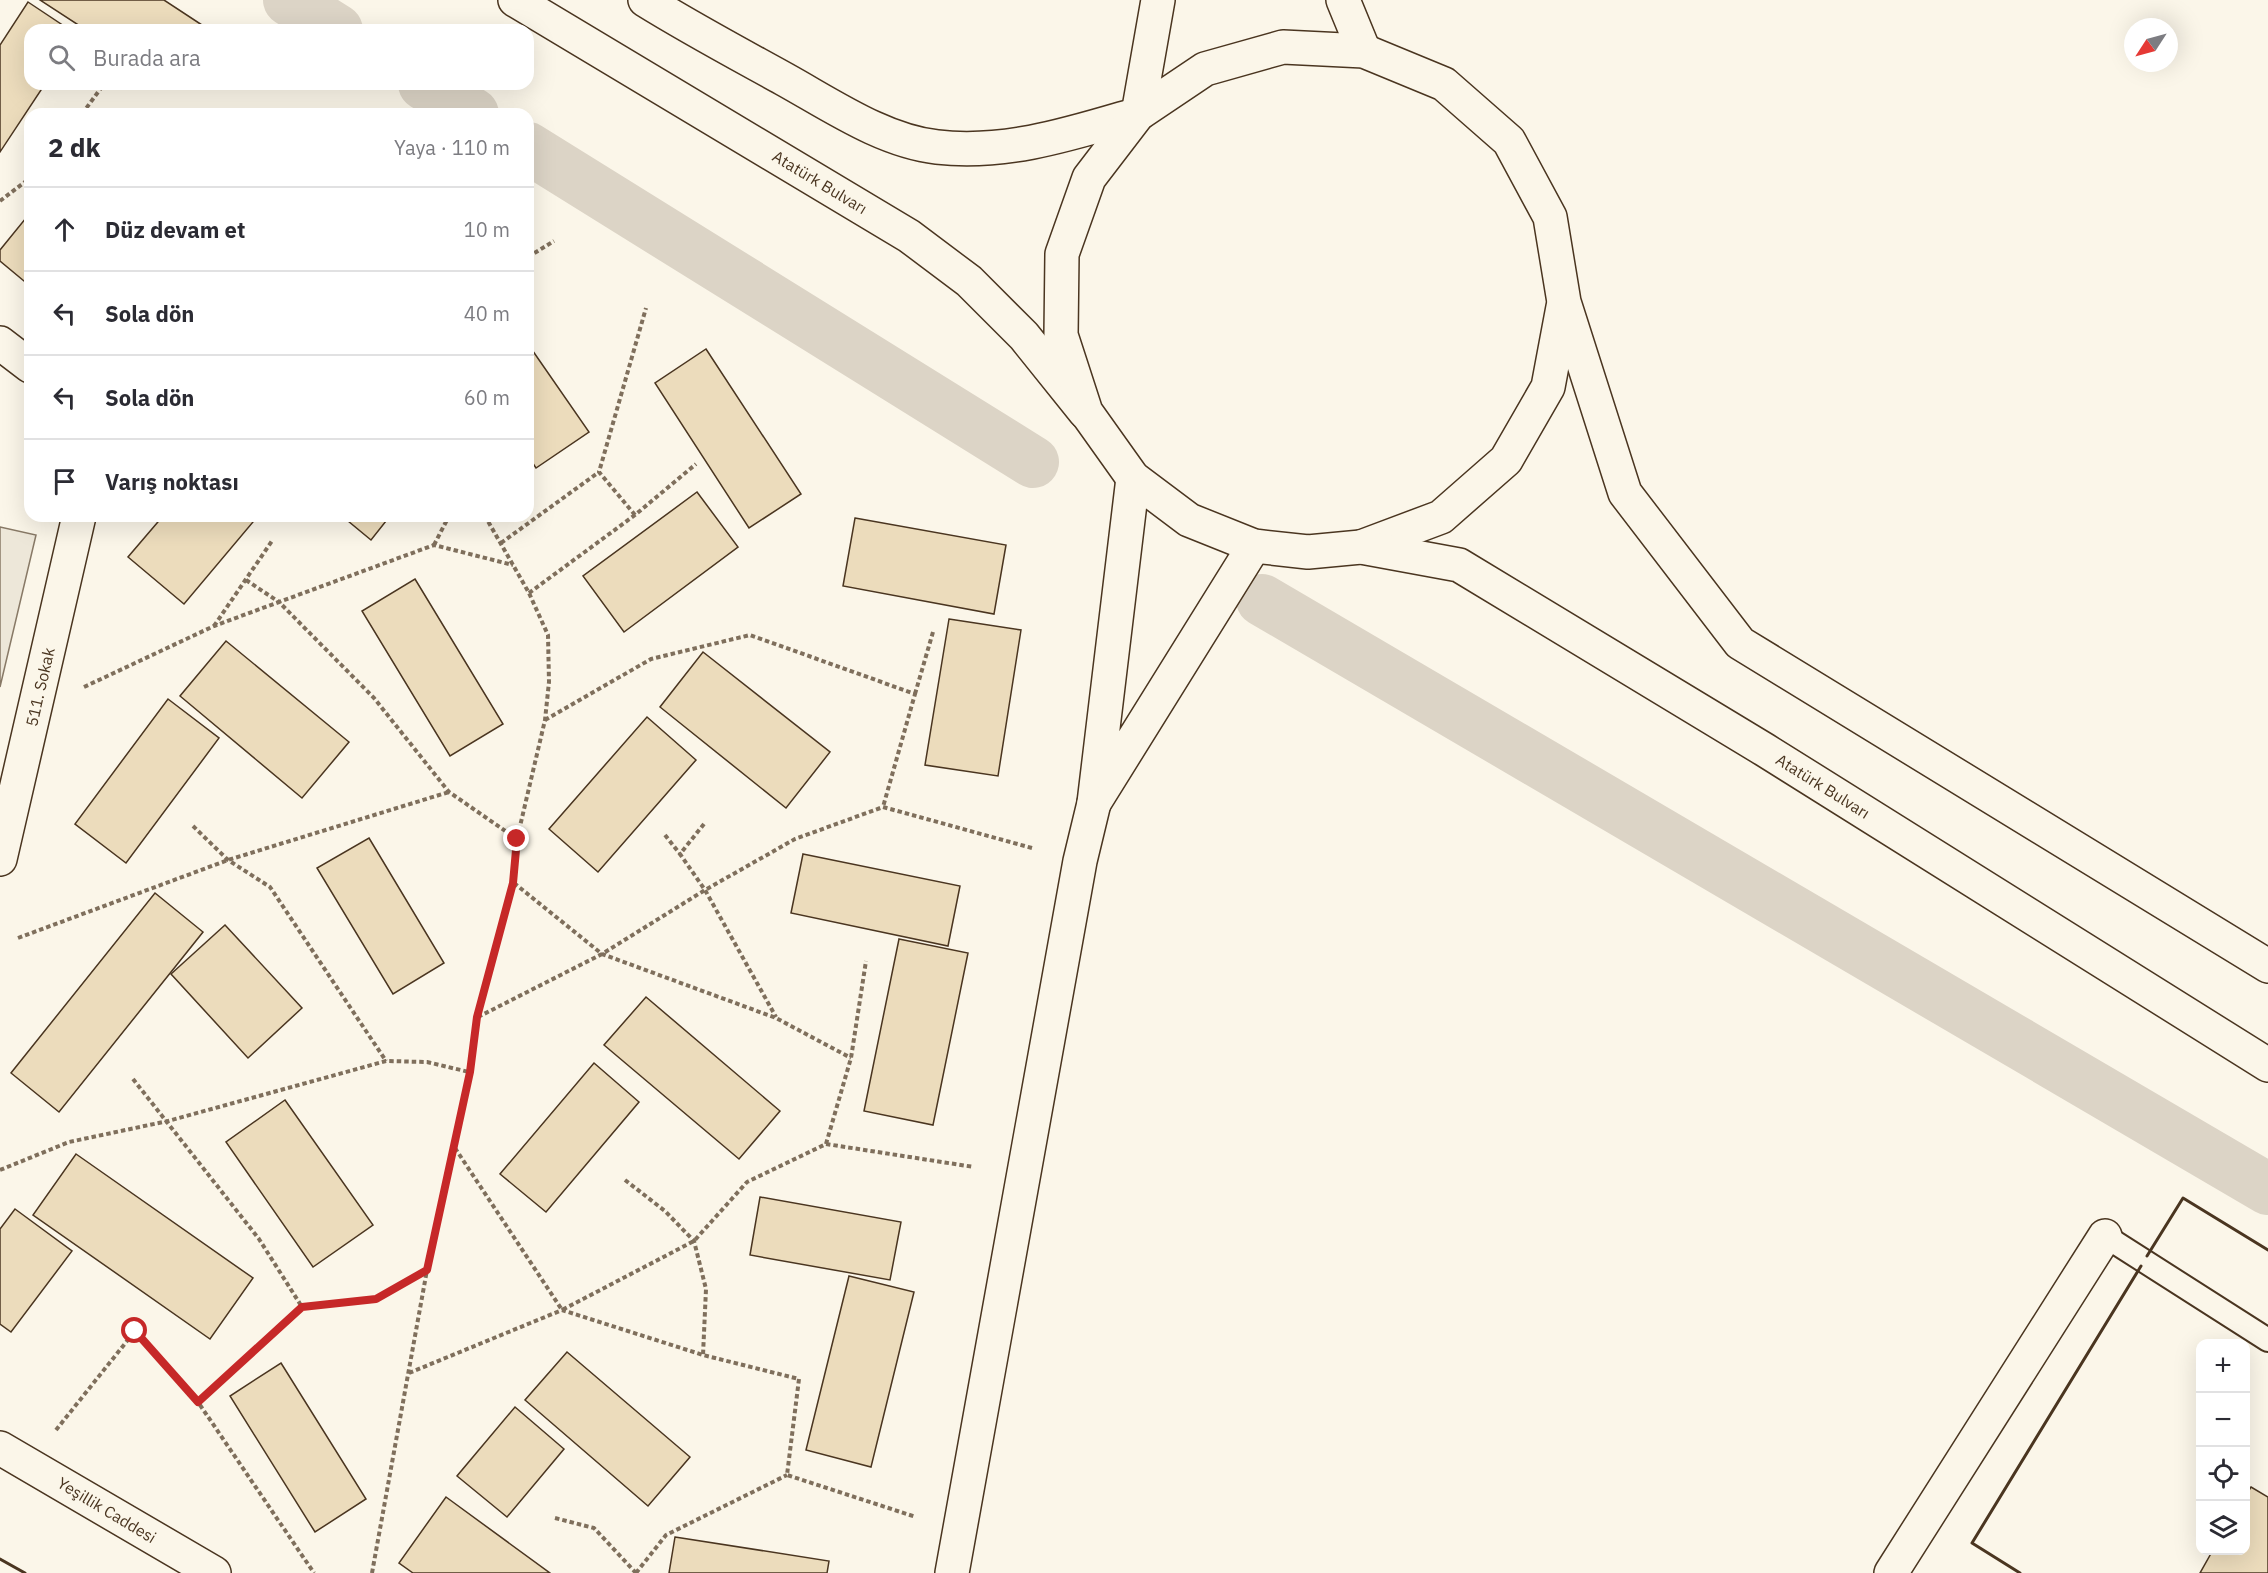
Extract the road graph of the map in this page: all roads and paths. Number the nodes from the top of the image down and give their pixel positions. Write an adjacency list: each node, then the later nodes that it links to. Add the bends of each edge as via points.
1 (515, 0): 17 (main road, Atatürk Bulvarı, via 909,236 969,281 1023,336)
2 (645, 0): 8 (main road, Atatürk Bulvarı, via 854,117 897,136 937,147 1015,146 1059,138)
3 (1158, 0): 8 (main road)
4 (1343, 0): 5 (main road)
5 (1364, 51): 8 (main road, Atatürk Bulvarı, via 1283,47 1205,69); 13 (main road, Atatürk Bulvarı, via 1444,84 1509,141 1550,217)
6 (99, 90): 7 (path)
7 (86, 108)
8 (1138, 114): 17 (main road, Atatürk Bulvarı, via 1089,178 1062,254 1061,335)
9 (24, 183): 10 (path)
10 (0, 201)
11 (554, 241): 12 (path)
12 (534, 253)
13 (1564, 302): 31 (main road, Atatürk Bulvarı, via 1548,387 1506,460 1441,517); 57 (main road, Atatürk Bulvarı, via 1625,493 1740,643)
14 (646, 308): 19 (path)
15 (0, 343): 16 (main road)
16 (24, 361)
17 (1086, 412): 20 (main road, Atatürk Bulvarı)
18 (696, 464): 21 (path)
19 (599, 472): 21 (path); 22 (path)
20 (1133, 478): 30 (main road, Atatürk Bulvarı, via 1189,520); 42 (main road)
21 (635, 515): 34 (path)
22 (534, 519)
23 (78, 522): 50 (main road, 511. Sokak)
24 (446, 522): 29 (path)
25 (489, 522): 28 (path)
26 (530, 522): 28 (path)
27 (272, 541): 33 (path)
28 (501, 543): 32 (path)
29 (434, 545): 32 (path); 35 (path)
30 (1254, 546): 31 (main road, Atatürk Bulvarı, via 1308,552); 42 (main road)
31 (1361, 547): 62 (main road, Atatürk Bulvarı, via 1459,565 1510,594)
32 (514, 565): 34 (path)
33 (246, 580): 35 (path); 36 (path)
34 (529, 593): 40 (path, via 548,635)
35 (279, 602): 36 (path); 41 (path, via 374,698)
36 (214, 626): 38 (path)
37 (933, 632): 39 (path)
38 (76, 690)
39 (915, 693): 40 (path, via 750,635 651,659); 43 (path)
40 (545, 720): 47 (path)
41 (449, 792): 47 (path); 51 (path)
42 (1094, 803): 89 (main road, via 1080,861)
43 (883, 807): 48 (path); 53 (path, via 795,839)
44 (704, 824): 49 (path)
45 (194, 826): 51 (path)
46 (664, 835): 49 (path)
47 (517, 839): 52 (path)
48 (1032, 848)
49 (680, 854): 53 (path)
50 (0, 858)
51 (228, 860): 54 (path); 61 (path, via 270,887)
52 (513, 883): 55 (path); 58 (path)
53 (705, 890): 55 (path); 59 (path)
54 (18, 938)
55 (602, 954): 58 (path); 59 (path)
56 (866, 961): 60 (path)
57 (2268, 966)
58 (477, 1017): 63 (path)
59 (776, 1018): 60 (path)
60 (850, 1058): 66 (path)
61 (386, 1061): 63 (path, via 427,1062); 65 (path)
62 (2268, 1065)
63 (470, 1072): 67 (path)
64 (133, 1079): 65 (path)
65 (168, 1120): 69 (path, via 69,1142); 74 (path, via 260,1239)
66 (826, 1144): 68 (path); 72 (path, via 747,1182)
67 (454, 1148): 73 (path); 75 (path)
68 (974, 1167)
69 (0, 1170)
70 (625, 1180): 72 (path, via 665,1211)
71 (2105, 1236): 76 (lane); 90 (main road)
72 (694, 1241): 75 (path); 77 (path, via 706,1289)
73 (427, 1270): 74 (path, via 376,1299); 78 (path)
74 (302, 1307): 79 (path)
75 (562, 1310): 77 (path); 78 (path)
76 (2268, 1340)
77 (703, 1355): 82 (path, via 799,1379)
78 (409, 1373): 87 (path)
79 (198, 1402): 80 (path, via 135,1331); 86 (path)
80 (49, 1439)
81 (0, 1448): 85 (main road, Yeşillik Caddesi)
82 (787, 1475): 83 (path); 88 (path, via 666,1535)
83 (916, 1517)
84 (555, 1518): 88 (path, via 594,1528)
85 (214, 1573)
86 (314, 1573)
87 (372, 1573)
88 (636, 1573)
89 (952, 1573)
90 (1891, 1573)

